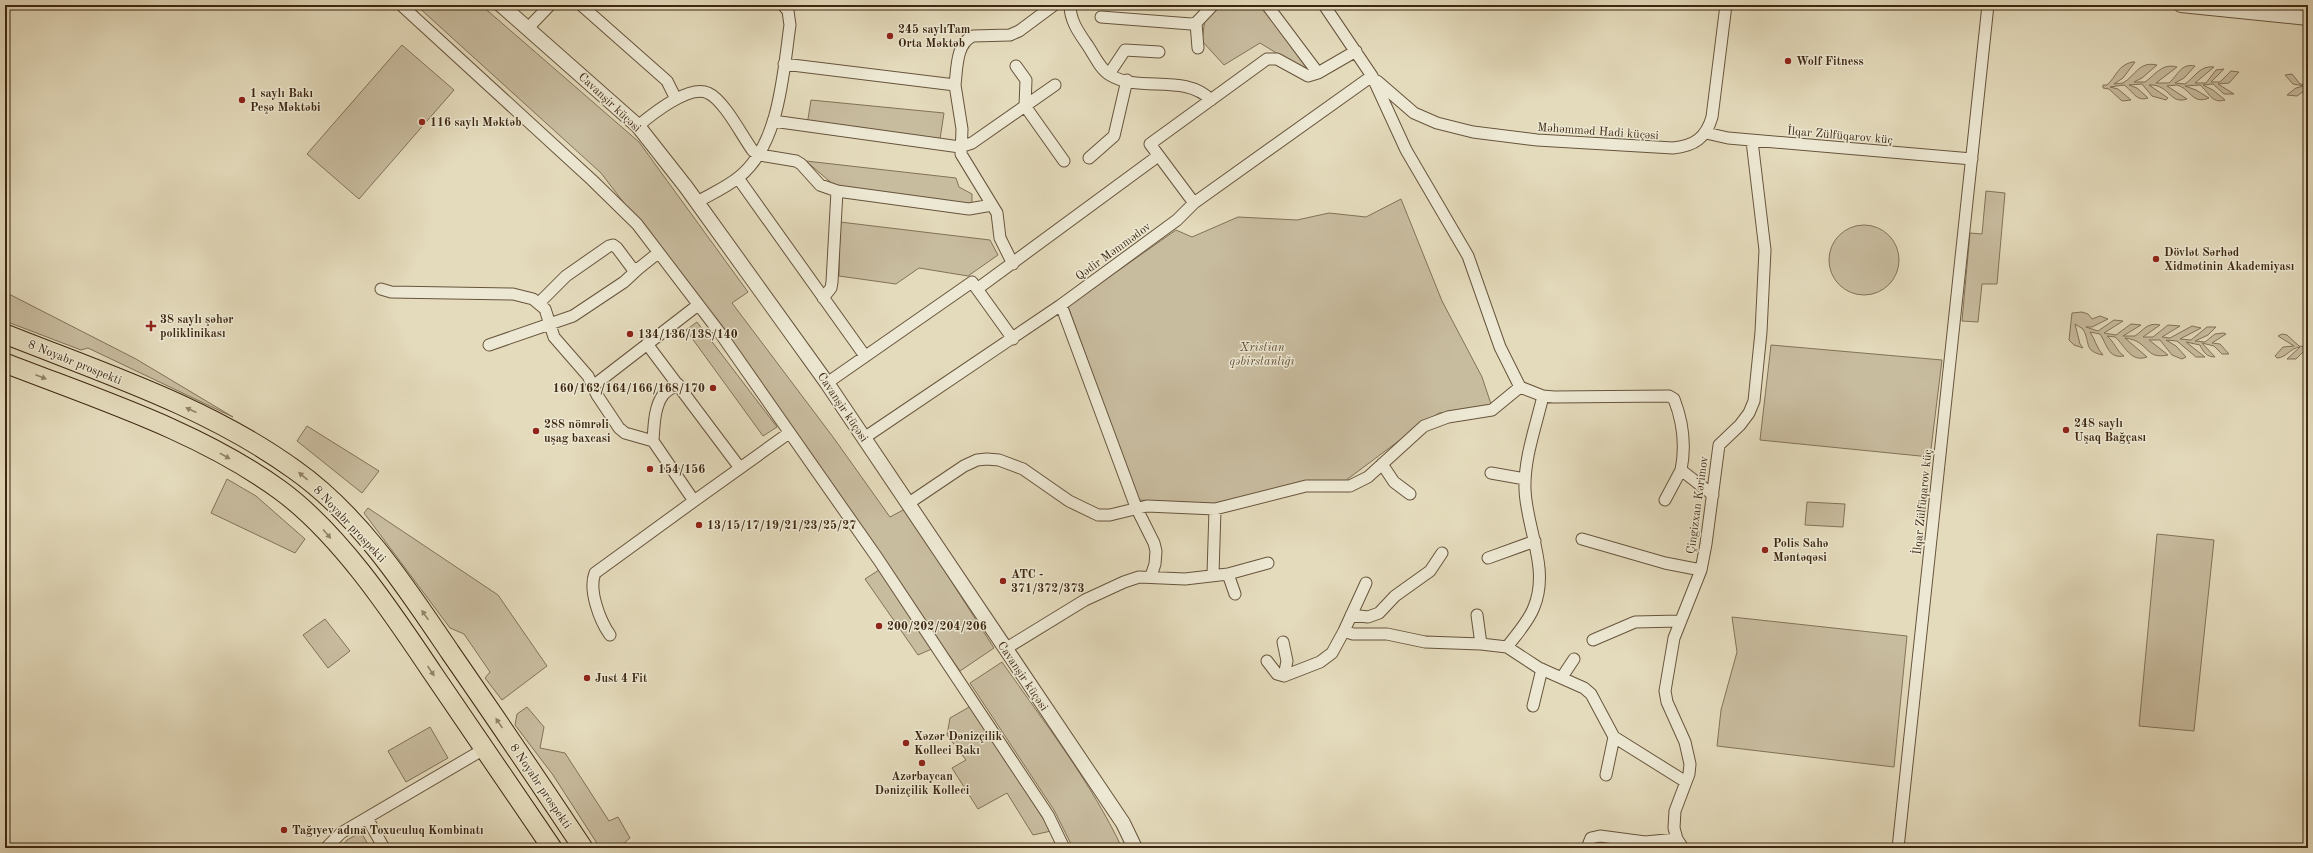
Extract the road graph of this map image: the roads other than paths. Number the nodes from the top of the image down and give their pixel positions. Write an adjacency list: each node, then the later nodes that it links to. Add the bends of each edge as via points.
1 (401, 5): 47 (street, via 592,180 637,224)
2 (502, 5): 17 (street, Cavanşir küçəsi)
3 (550, 5): 17 (street)
4 (581, 5): 29 (street, via 667,81)
5 (783, 5): 21 (street, via 790,19)
6 (1054, 5): 27 (street, via 1015,33 967,38 961,48)
7 (1070, 5): 24 (street, via 1076,30)
8 (1213, 5): 16 (street)
9 (1267, 5): 23 (street)
10 (1324, 5): 19 (street)
11 (1726, 5): 34 (street, via 1712,117)
12 (1988, 5): 40 (street, İlqar Zülfüqarov küç)
13 (2181, 5): 15 (street)
14 (1100, 17): 16 (street)
15 (2308, 18)
16 (1196, 24): 18 (street)
17 (528, 28): 33 (street, Cavanşir küçəsi)
18 (1198, 48)
19 (1356, 51): 23 (street); 25 (street)
20 (1159, 52): 24 (street, via 1125,50)
21 (784, 64): 27 (street); 32 (street)
22 (1016, 66): 31 (street, via 1026,80)
23 (1318, 73): 30 (street, via 1303,75 1273,58 1267,59)
24 (1109, 74): 26 (street)
25 (1372, 76): 34 (street, Məhəmməd Hadi küçəsi, via 1414,113 1437,123 1473,132 1537,140 1673,148 1688,146); 45 (street, Qədir Məmmədov); 66 (street, via 1406,150 1468,256 1500,347)
26 (1127, 80): 30 (street, via 1196,88); 39 (street, via 1114,136)
27 (955, 85): 36 (street, via 962,129)
28 (1055, 85): 31 (street)
29 (676, 99): 33 (street); 37 (street, via 694,91 707,92 718,100 753,151)
30 (1211, 100): 38 (street, via 1150,144)
31 (1025, 106): 36 (street, via 972,143); 41 (street)
32 (773, 122): 36 (street); 37 (street)
33 (638, 126): 44 (street, Cavanşir küçəsi)
34 (1706, 133): 35 (street, İlqar Zülfüqarov küç)
35 (1752, 141): 40 (street, İlqar Zülfüqarov küç); 77 (street, Çingizxan Kərimov, via 1766,250 1754,401 1749,413 1719,445)
36 (960, 147): 46 (street, via 964,162)
37 (760, 155): 42 (street); 43 (street, via 796,161 820,185)
38 (1158, 156): 45 (street); 48 (street)
39 (1089, 158)
40 (1972, 159): 123 (street, İlqar Zülfüqarov küç)
41 (1064, 161)
42 (738, 178): 44 (street); 52 (street)
43 (837, 191): 46 (street, via 969,209); 52 (street, via 832,282 831,288)
44 (697, 202): 63 (street, Cavanşir küçəsi)
45 (1194, 203): 55 (street, Qədir Məmmədov, via 1177,220)
46 (992, 205): 48 (street, via 999,216 1000,238)
47 (658, 253): 49 (street); 54 (street)
48 (1013, 264): 51 (street)
49 (638, 269): 53 (street, via 632,268 617,248 609,246 566,276); 56 (street, via 585,309)
50 (381, 289): 53 (street, via 391,292 526,295)
51 (977, 289): 58 (street); 61 (street, via 972,282)
52 (823, 298): 61 (street)
53 (539, 303): 56 (street, via 548,314)
54 (698, 305): 59 (street); 68 (street)
55 (1061, 305): 58 (street, Qədir Məmmədov); 81 (street)
56 (549, 325): 60 (street); 65 (street, via 559,344 580,366)
57 (5, 334): 119 (highway, 8 Noyabr prospekti, one-way to 57, via 455,658 386,562 321,491 269,451 218,422)
58 (1013, 339): 69 (street, Qədir Məmmədov)
59 (647, 344): 64 (street); 65 (street)
60 (489, 345)
61 (865, 356): 63 (street)
62 (5, 363): 111 (highway, 8 Noyabr prospekti, one-way to 111, via 206,445 281,491 322,528 368,582 400,624)
63 (827, 383): 69 (street, Cavanşir küçəsi)
64 (678, 384): 70 (street, via 661,398 655,418); 72 (street)
65 (593, 386): 70 (street, via 619,428 625,433)
66 (1520, 387): 67 (street); 71 (street, via 1492,410 1448,417 1424,426)
67 (1543, 396): 73 (street, via 1669,396 1674,399 1682,424); 75 (street)
68 (789, 433): 72 (street); 120 (street, via 959,679 1048,815)
69 (864, 438): 80 (street, Cavanşir küçəsi)
70 (653, 441): 79 (street)
71 (1382, 464): 76 (street, via 1394,482); 82 (street, via 1368,477 1350,486 1306,486)
72 (740, 468): 79 (street)
73 (1681, 470): 77 (street); 78 (street)
74 (1491, 473): 75 (street)
75 (1525, 479): 84 (street, via 1528,515)
76 (1410, 494)
77 (1713, 495): 88 (street, Çingizxan Kərimov)
78 (1665, 500)
79 (694, 501): 98 (street, via 595,573 593,584 600,618)
80 (909, 503): 81 (street, via 964,466 987,459 999,460 1023,469 1069,501 1098,515 1110,515); 103 (street, Cavanşir küçəsi)
81 (1136, 507): 82 (street, via 1160,505); 91 (street, via 1156,551)
82 (1216, 509): 89 (street)
83 (1582, 539): 88 (street, via 1665,563)
84 (1535, 541): 86 (street); 102 (street, via 1538,565 1536,602)
85 (1442, 553): 94 (street, via 1430,571 1395,596 1379,613 1368,617)
86 (1488, 558)
87 (1268, 563): 90 (street)
88 (1700, 570): 96 (street, Çingizxan Kərimov)
89 (1213, 574): 90 (street); 91 (street, via 1185,578)
90 (1228, 574): 93 (street)
91 (1151, 576): 103 (street, via 1124,582 1086,600)
92 (1366, 583): 94 (street)
93 (1234, 594)
94 (1351, 615): 97 (street)
95 (1476, 615): 101 (street)
96 (1679, 621): 99 (street, via 1635,622); 113 (street, Çingizxan Kərimov, via 1665,691 1667,702 1685,742 1690,764)
97 (1344, 631): 101 (street, via 1353,634 1387,634 1425,642); 107 (street, via 1332,653 1320,662)
98 (610, 635)
99 (1593, 640)
100 (1283, 642): 107 (street, via 1286,661)
101 (1481, 644): 102 (street)
102 (1507, 647): 106 (street)
103 (1005, 649): 121 (street, Cavanşir küçəsi, via 1123,823)
104 (1574, 658): 108 (street)
105 (1267, 661): 107 (street, via 1277,674)
106 (1542, 669): 108 (street); 109 (street)
107 (1284, 676)
108 (1562, 677): 110 (street, via 1591,694)
109 (1533, 706)
110 (1614, 737): 112 (street); 113 (street)
111 (484, 749): 114 (street); 118 (highway, 8 Noyabr prospekti)
112 (1606, 775)
113 (1686, 782): 115 (street, Çingizxan Kərimov, via 1675,811 1674,828)
114 (367, 818): 116 (street, via 341,834); 117 (street)
115 (1680, 843): 122 (street, via 1644,842 1600,836 1591,838)
116 (326, 848)
117 (384, 848)
118 (552, 848)
119 (583, 848)
120 (1064, 848)
121 (1135, 848)
122 (1587, 848)
123 (1898, 848)

